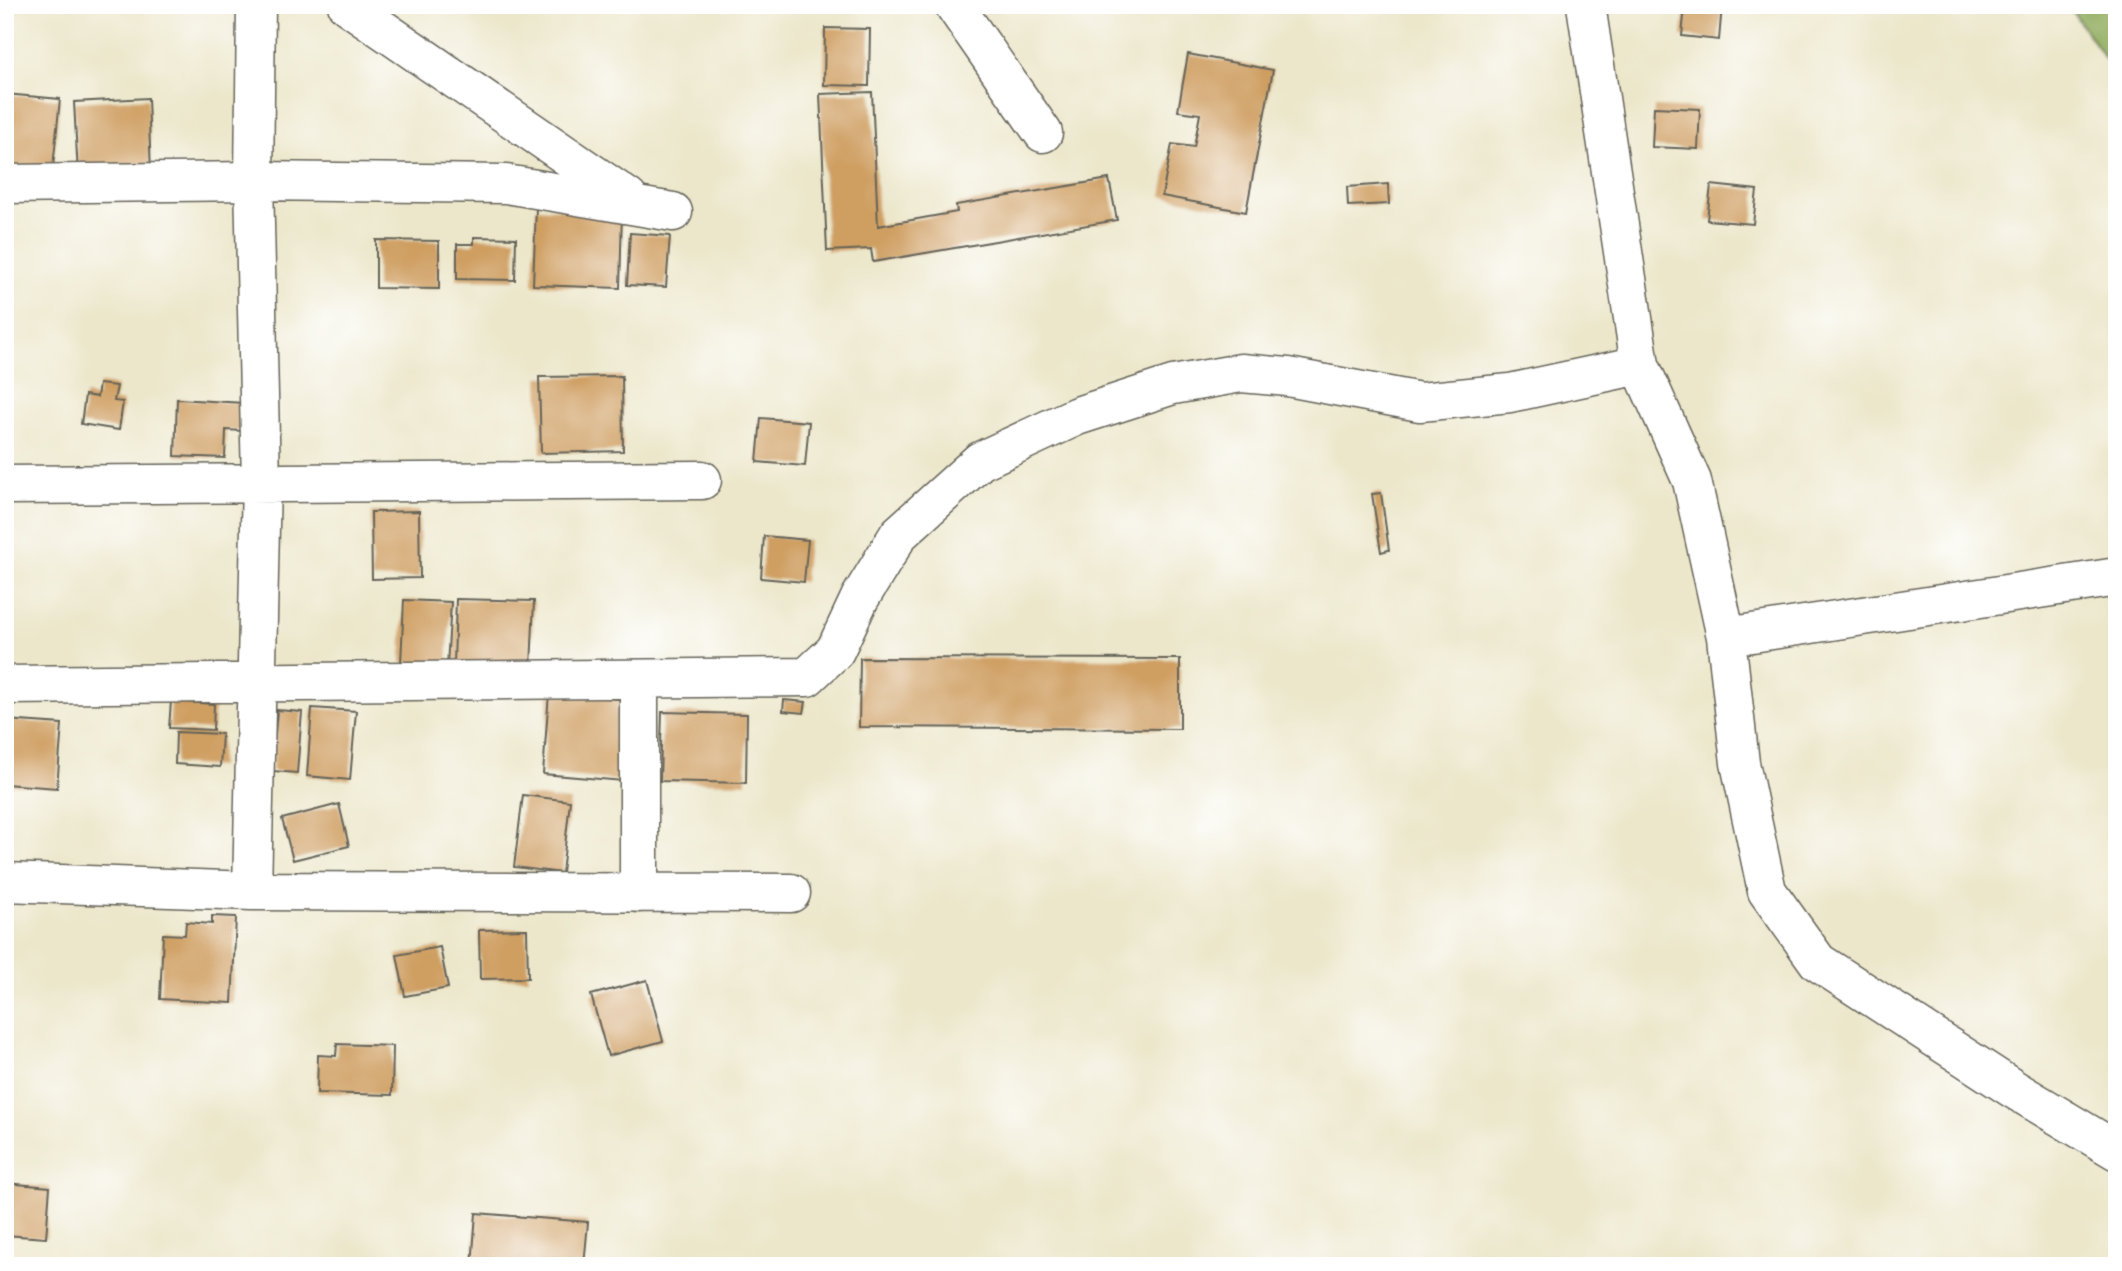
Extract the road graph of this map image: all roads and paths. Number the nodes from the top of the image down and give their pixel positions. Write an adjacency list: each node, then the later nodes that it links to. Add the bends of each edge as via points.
1 (256, 5): 6 (street)
2 (347, 5): 6 (street, via 656,209 506,184)
3 (954, 5): 5 (street)
4 (1586, 5): 8 (street)
5 (1043, 133)
6 (254, 181): 7 (street); 10 (street)
7 (5, 184)
8 (1640, 365): 13 (street, via 1692,481); 14 (street, via 1510,393 1420,402 1288,377 1241,373 1172,385 1077,415 980,461 899,534 860,598 835,651 807,677)
9 (702, 480): 10 (street)
10 (261, 481): 11 (street); 15 (street)
11 (5, 485)
12 (2117, 578): 13 (street)
13 (1726, 638): 21 (street, via 1740,763 1767,891 1818,962)
14 (639, 679): 15 (street); 19 (street)
15 (257, 683): 16 (street); 18 (street)
16 (5, 685)
17 (5, 882): 18 (street)
18 (252, 891): 19 (street)
19 (639, 893): 20 (street)
20 (791, 893)
21 (2117, 1151)

